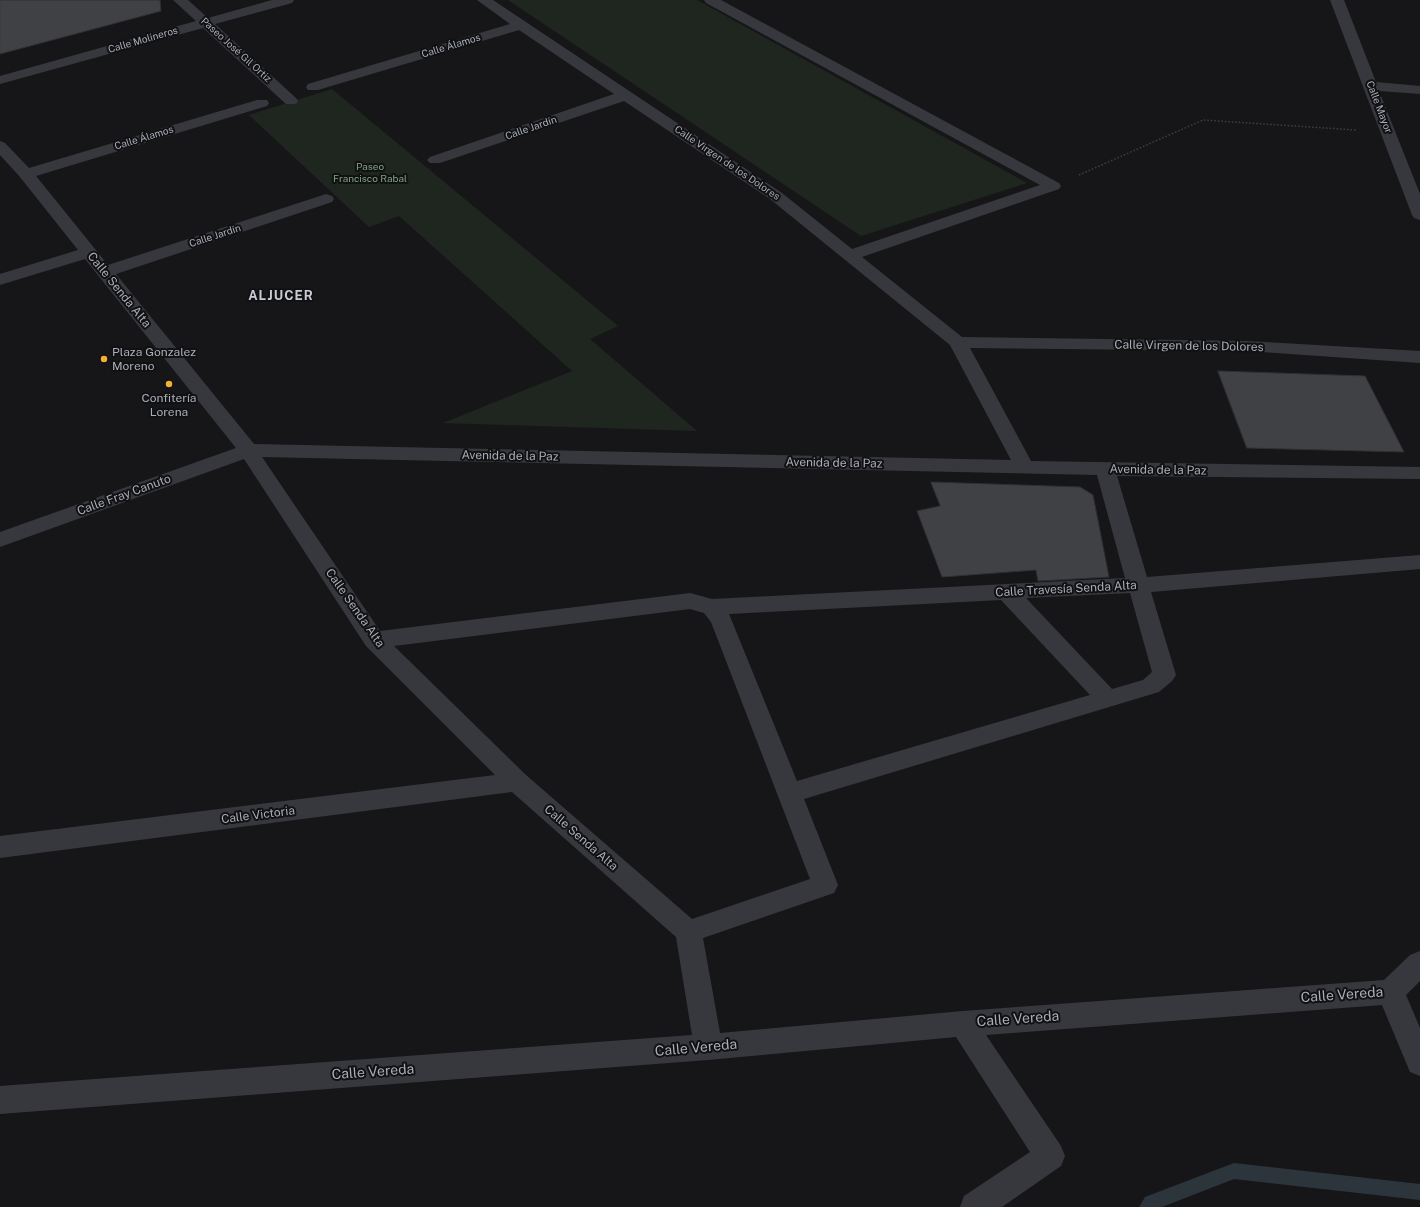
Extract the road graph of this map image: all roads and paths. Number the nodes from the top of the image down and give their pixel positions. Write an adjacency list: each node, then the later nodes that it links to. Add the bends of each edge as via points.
1 (180, 0): 6 (street, Paseo José Gil Ortiz)
2 (287, 0): 6 (street, Calle Molineros)
3 (484, 0): 7 (street, Calle Virgen de los Dolores)
4 (711, 0): 19 (street)
5 (1337, 0): 9 (street, Calle Mayor)
6 (205, 22): 8 (street, Calle Molineros); 13 (street, Paseo José Gil Ortiz)
7 (521, 25): 10 (street, Calle Álamos); 12 (street, Calle Virgen de los Dolores)
8 (0, 80)
9 (1371, 86): 11 (street); 15 (street, Calle Mayor)
10 (313, 87)
11 (1420, 90)
12 (626, 95): 17 (street, Calle Jardín); 23 (street, Calle Virgen de los Dolores, via 747,175)
13 (291, 101)
14 (262, 103): 18 (street, Calle Álamos)
15 (1389, 132): 19 (path, via 1203,120); 21 (street, Calle Mayor)
16 (0, 146): 18 (street, Calle Senda Alta)
17 (436, 160)
18 (26, 174): 22 (street, Calle Senda Alta)
19 (1053, 186): 23 (street)
20 (326, 199): 24 (street, Calle Jardín)
21 (1420, 215)
22 (89, 252): 24 (street, Calle Senda Alta); 25 (street)
23 (850, 255): 26 (street, Calle Virgen de los Dolores)
24 (105, 272): 28 (street, Calle Senda Alta)
25 (0, 280)
26 (958, 342): 27 (street, Calle Virgen de los Dolores, via 1247,346); 29 (street, Calle Virgen de los Dolores)
27 (1420, 357)
28 (248, 450): 29 (street, Avenida de la Paz); 32 (street, Calle Fray Canuto); 37 (street, Calle Senda Alta)
29 (1025, 468): 30 (street, Avenida de la Paz)
30 (1105, 469): 31 (street, Avenida de la Paz); 34 (street)
31 (1420, 472)
32 (0, 540)
33 (1420, 562): 34 (street, Calle Travesía Senda Alta)
34 (1138, 585): 35 (street, Calle Travesía Senda Alta); 38 (street, via 1164,675 1151,686)
35 (1007, 592): 36 (street, Calle Travesía Senda Alta); 38 (street)
36 (712, 607): 37 (street, Calle Travesía Senda Alta, via 690,601); 40 (street, via 721,619)
37 (374, 640): 39 (street, Calle Senda Alta)
38 (1107, 700): 40 (street)
39 (517, 782): 41 (street, Calle Victoria); 42 (street, Calle Senda Alta)
40 (790, 793): 42 (street, via 825,885)
41 (0, 847)
42 (688, 932): 46 (street)
43 (1420, 963): 44 (street)
44 (1391, 992): 45 (street, Calle Vereda); 47 (street)
45 (963, 1024): 46 (street, Calle Vereda); 49 (street, via 1050,1156)
46 (708, 1047): 48 (street, Calle Vereda)
47 (1420, 1063)
48 (0, 1100)
49 (975, 1207)

